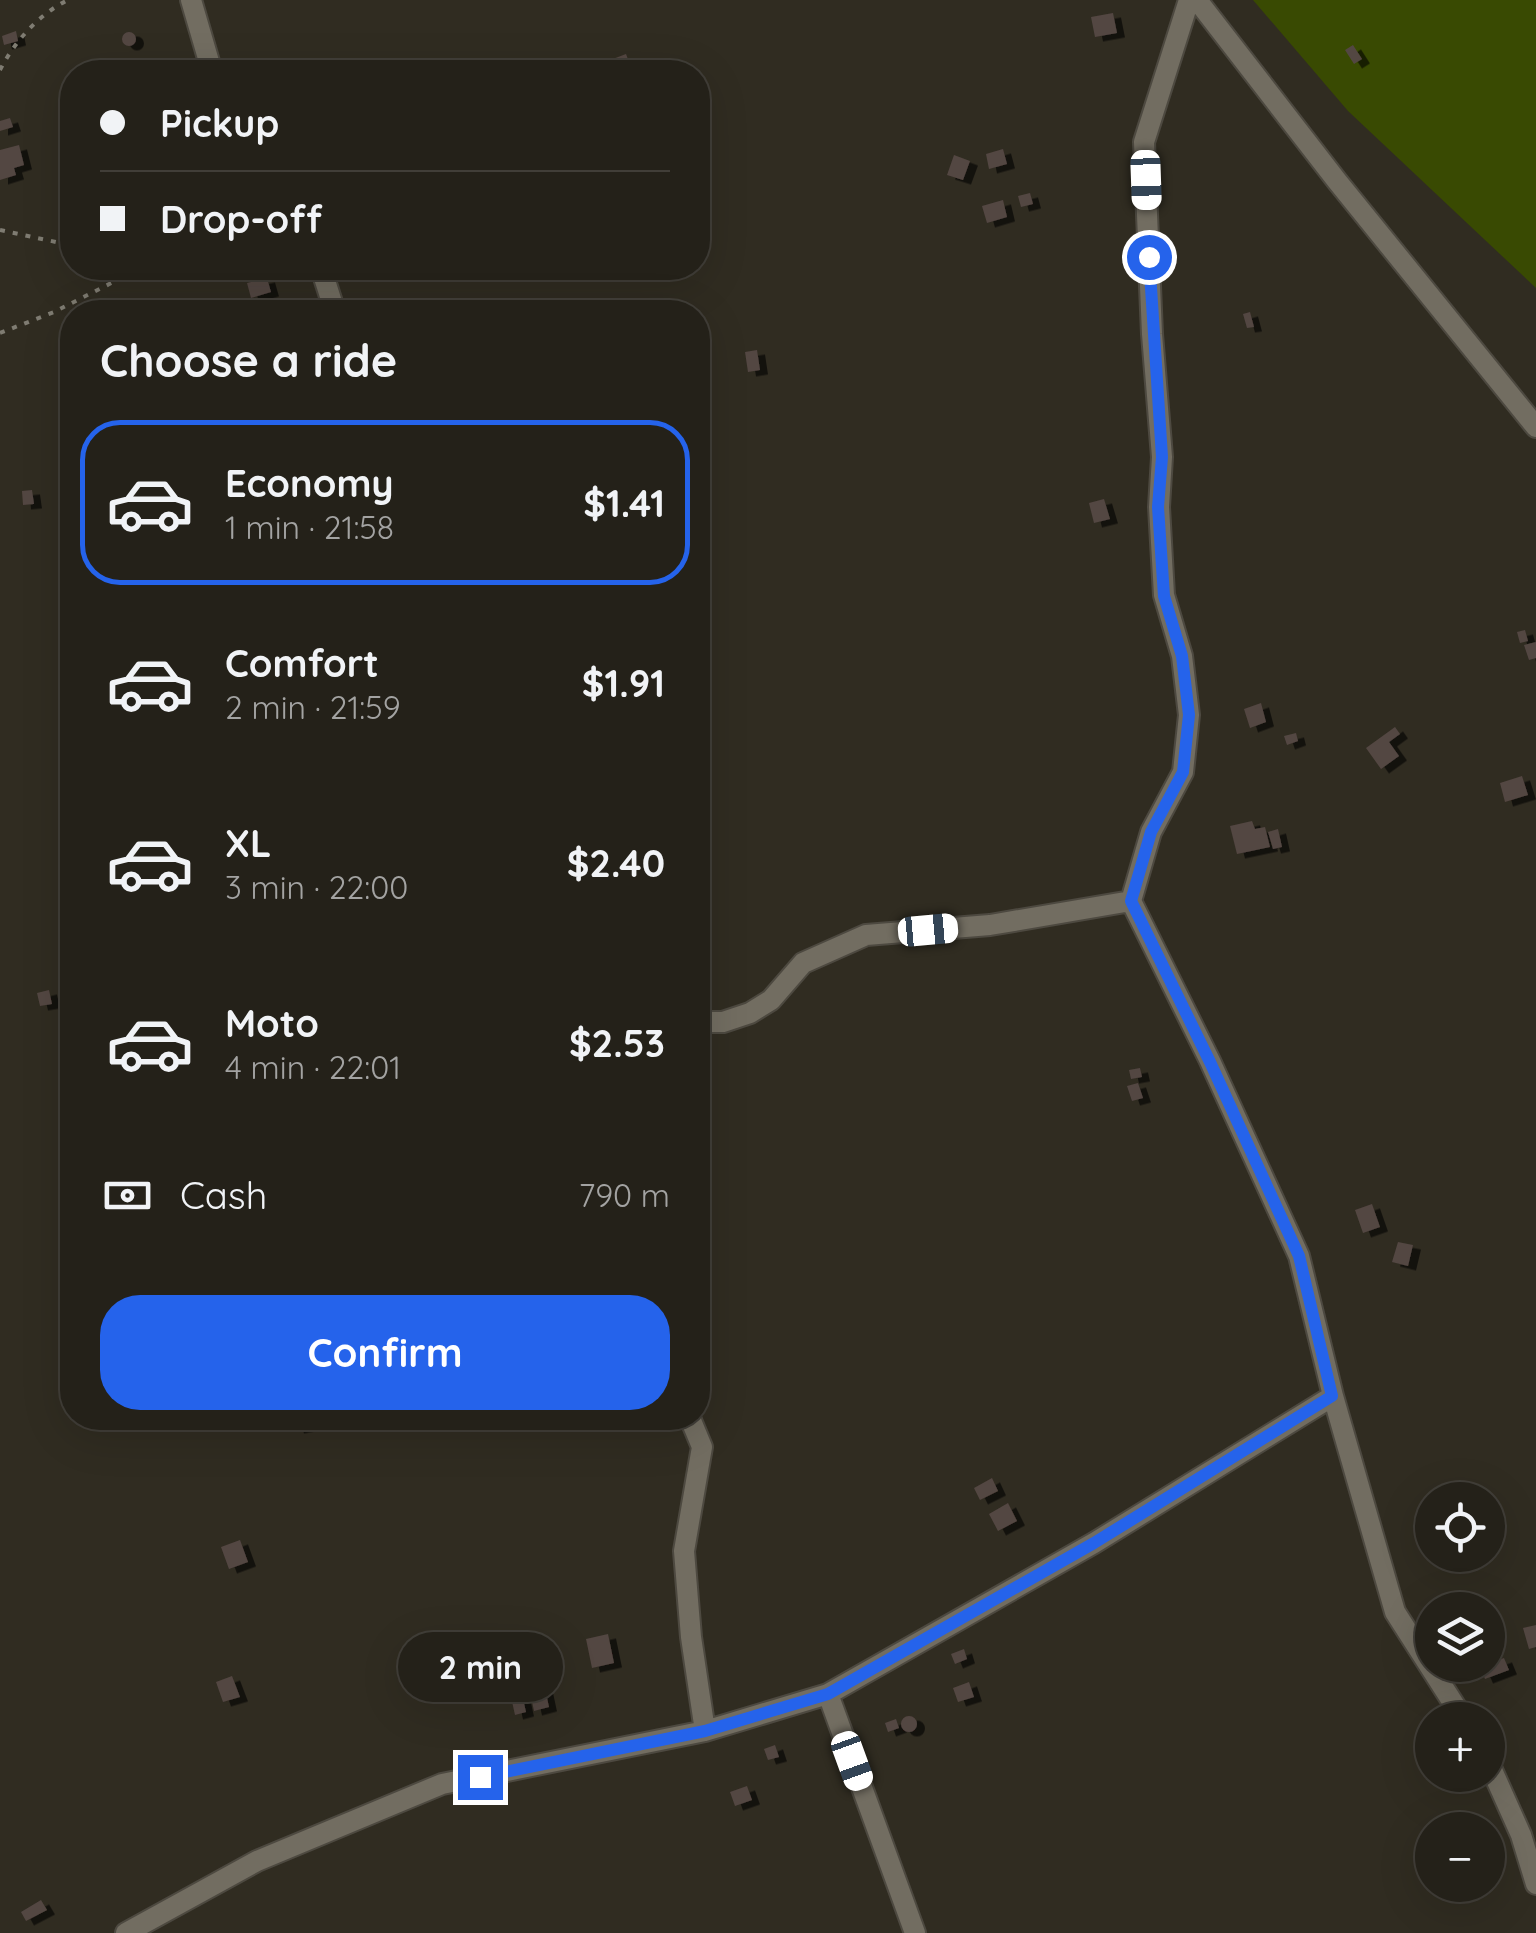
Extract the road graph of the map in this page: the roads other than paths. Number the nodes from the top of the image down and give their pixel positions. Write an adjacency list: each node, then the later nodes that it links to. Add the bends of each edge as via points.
1 (190, 0): 4 (street)
2 (1189, 0): 6 (street, via 1144,142 1164,596 1182,656 1189,715 1183,772 1151,832)
3 (1197, 0): 5 (street)
4 (208, 60)
5 (1536, 427)
6 (1131, 901): 7 (street, via 990,925 866,935 803,962 771,1000 750,1013); 8 (street, via 1299,1256)
7 (710, 1022)
8 (1332, 1396): 10 (street, via 1094,1543); 11 (street, via 1395,1612)
9 (695, 1430): 12 (street, via 702,1447 684,1550)
10 (828, 1694): 12 (street); 16 (street)
11 (1452, 1702)
12 (705, 1731): 15 (street, via 442,1784 257,1861)
13 (1502, 1792): 14 (street)
14 (1536, 1884)
15 (126, 1933)
16 (915, 1933)

